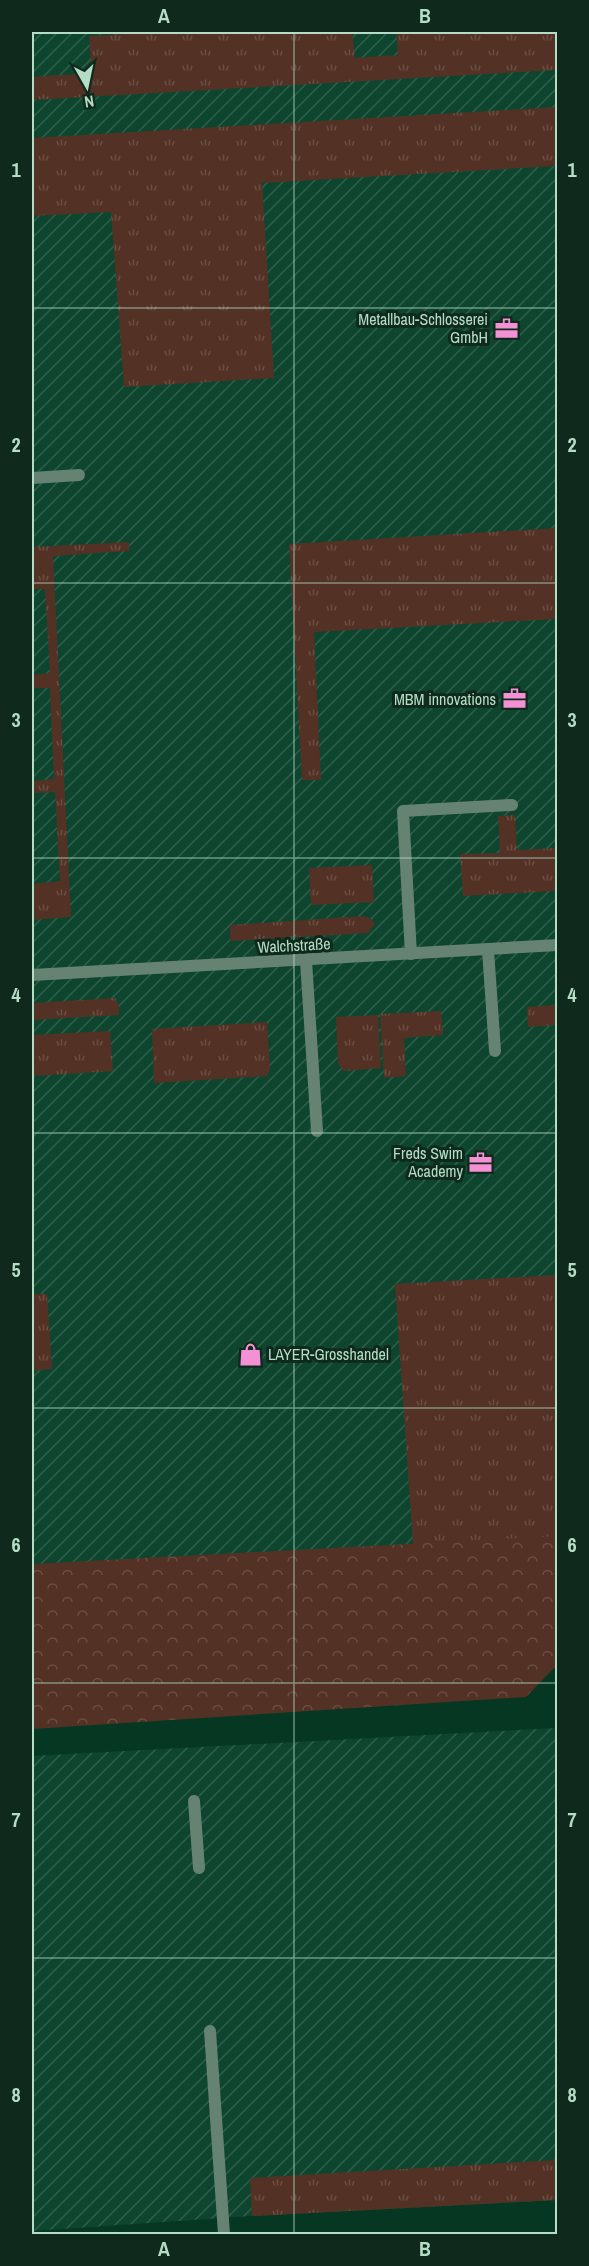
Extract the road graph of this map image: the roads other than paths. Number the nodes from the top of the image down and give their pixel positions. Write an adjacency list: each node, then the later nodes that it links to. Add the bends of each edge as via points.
1 (79, 475): 2 (street)
2 (32, 478)
3 (512, 805): 6 (street, via 403,811)
4 (558, 945): 5 (street, Walchstraße)
5 (488, 950): 6 (street, Walchstraße); 9 (street)
6 (411, 954): 7 (street, Walchstraße)
7 (306, 961): 8 (street, Walchstraße); 10 (street)
8 (32, 975)
9 (495, 1051)
10 (317, 1131)
11 (194, 1801): 12 (street)
12 (199, 1868)
13 (210, 2031): 14 (street)
14 (224, 2235)

